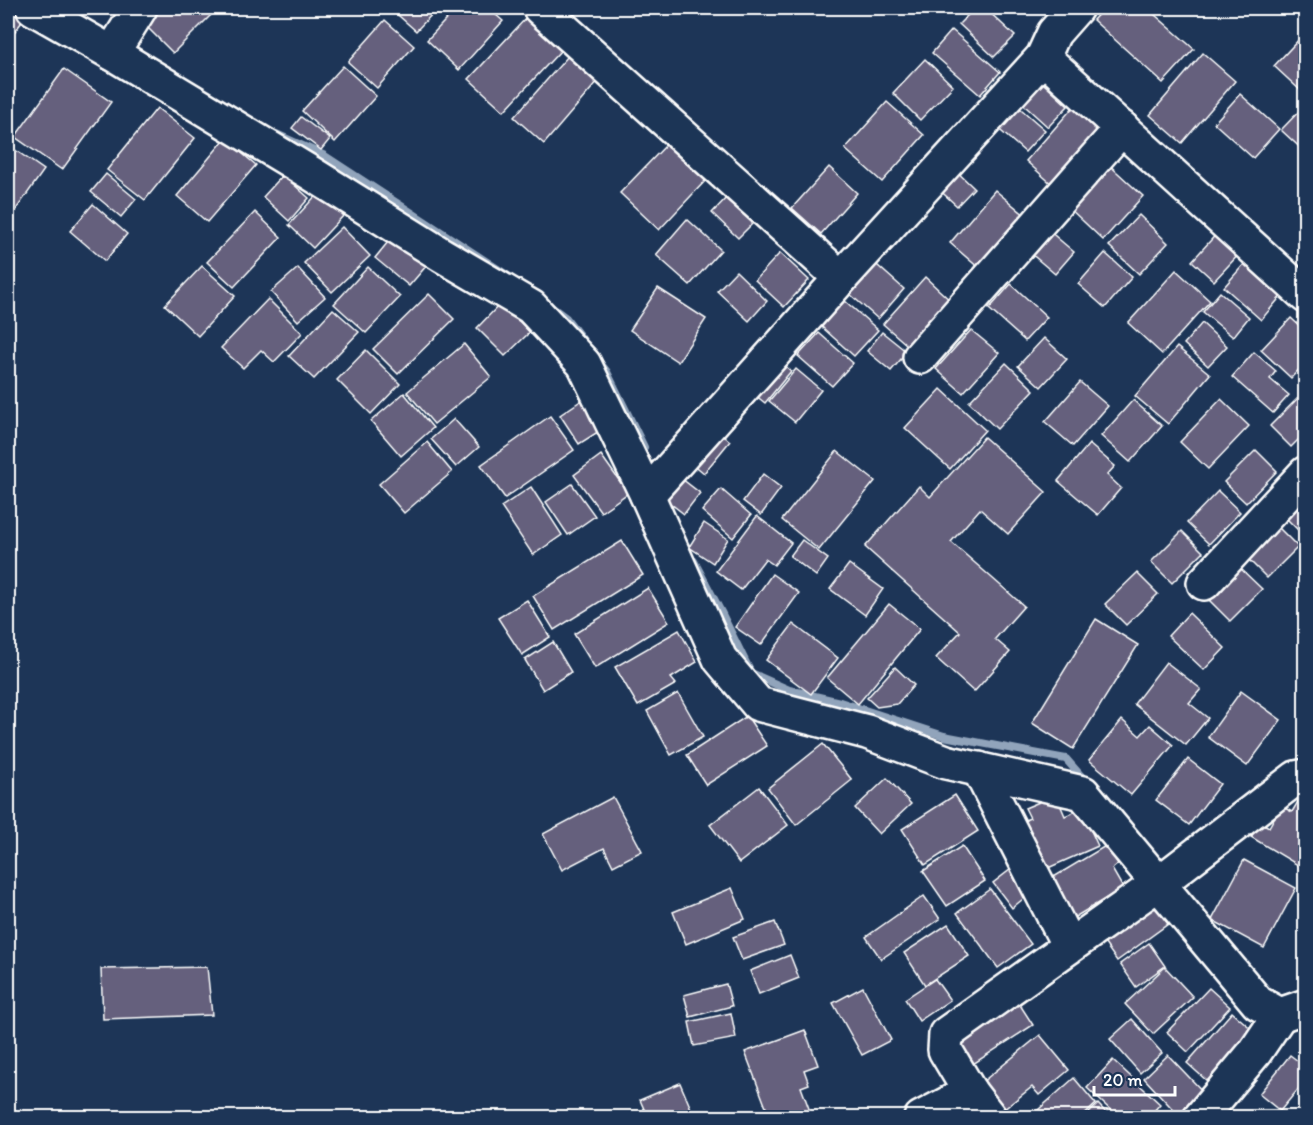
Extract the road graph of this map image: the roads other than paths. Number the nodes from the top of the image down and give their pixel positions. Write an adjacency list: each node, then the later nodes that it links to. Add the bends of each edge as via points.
1 (33, 8): 5 (lane)
2 (140, 8): 5 (lane)
3 (540, 8): 8 (lane)
4 (1076, 8): 6 (lane, via 1054,33)
5 (112, 52): 12 (lane, via 531,307 584,364)
6 (1043, 57): 7 (lane); 8 (lane)
7 (1122, 128): 9 (lane); 10 (lane)
8 (841, 278): 12 (lane)
9 (1305, 296)
10 (920, 357)
11 (1305, 472): 13 (lane)
12 (647, 495): 14 (lane, via 720,659 759,704 867,732 946,762)
13 (1204, 583)
14 (979, 769): 16 (lane, via 1083,793); 17 (lane)
15 (1305, 776): 16 (lane, via 1296,778)
16 (1159, 883): 17 (lane); 18 (lane, via 1258,1003)
17 (1069, 946): 19 (lane, via 946,1034 945,1050)
18 (1293, 1011): 22 (lane)
19 (970, 1092): 20 (lane); 21 (lane)
20 (921, 1118)
21 (990, 1118)
22 (1200, 1118)

